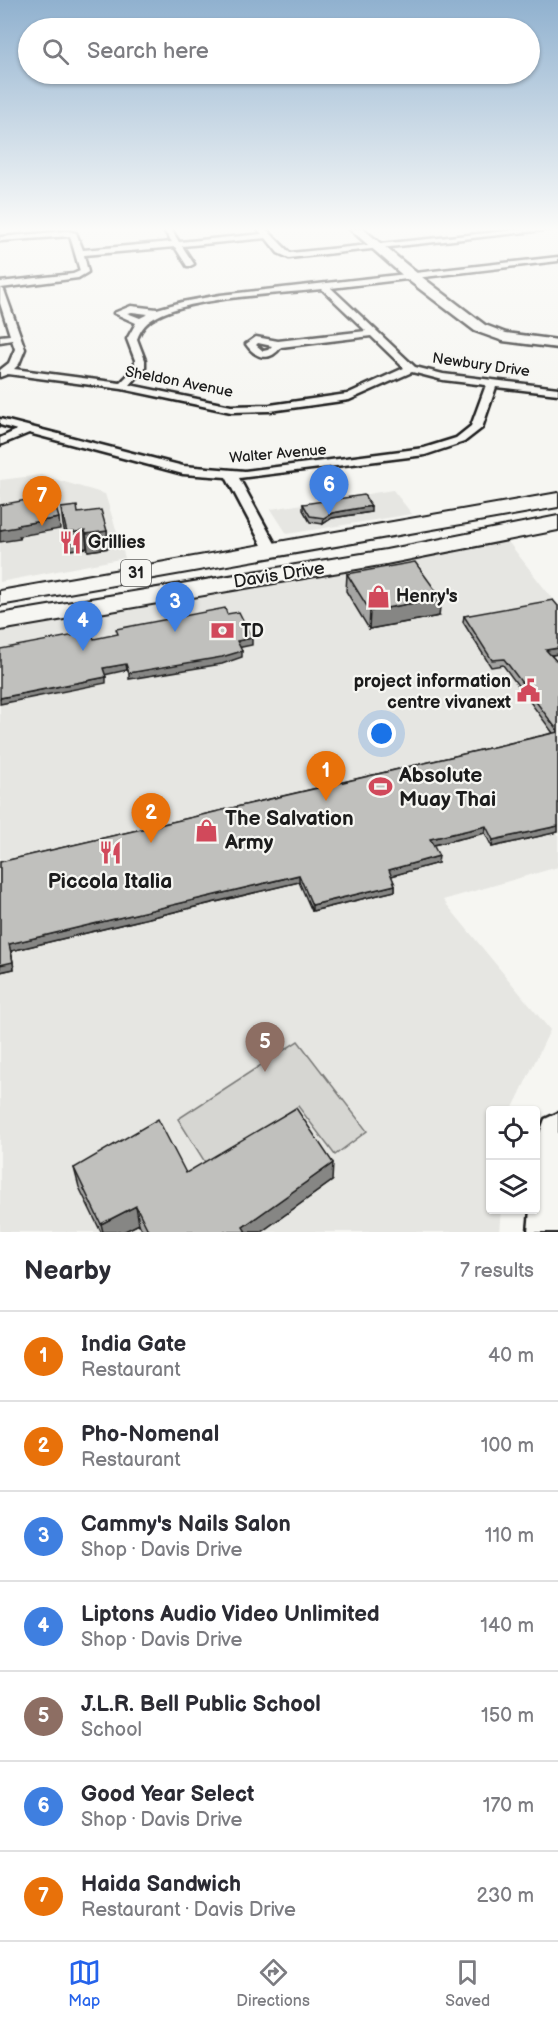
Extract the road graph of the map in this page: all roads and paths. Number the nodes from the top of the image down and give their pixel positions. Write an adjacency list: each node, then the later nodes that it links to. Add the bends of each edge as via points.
1 (329, 286): 3 (street)
2 (425, 286): 11 (street, via 480,328 503,337)
3 (325, 287): 5 (street, via 209,300); 7 (street, Newbury Drive)
4 (0, 290): 8 (street)
5 (158, 312): 6 (street); 6 (street, via 128,309 119,313)
6 (141, 322): 15 (street, via 132,339 141,365)
7 (372, 333): 10 (street, via 278,344); 12 (street, Newbury Drive)
8 (15, 337): 9 (street); 13 (street, via 19,356)
9 (0, 339)
10 (255, 339)
11 (558, 344)
12 (411, 369): 14 (street, Newbury Drive); 15 (street, Sheldon Avenue, via 349,396 257,409 217,408)
13 (3, 374): 15 (street, Sheldon Avenue)
14 (492, 384): 16 (street, Newbury Drive); 20 (street, Walter Avenue, via 476,428 460,440 425,451)
15 (122, 386)
16 (558, 391)
17 (0, 422): 18 (street, Walter Avenue)
18 (27, 430): 19 (street); 20 (street, Walter Avenue, via 183,470)
19 (0, 442)
20 (231, 475): 23 (street)
21 (558, 500): 23 (main road, Davis Drive / 31)
22 (558, 524): 25 (main road, Davis Drive / 31)
23 (271, 549): 24 (main road, Davis Drive / 31)
24 (0, 598)
25 (0, 622)
26 (558, 1132): 27 (street, via 553,1148)
27 (548, 1232)

